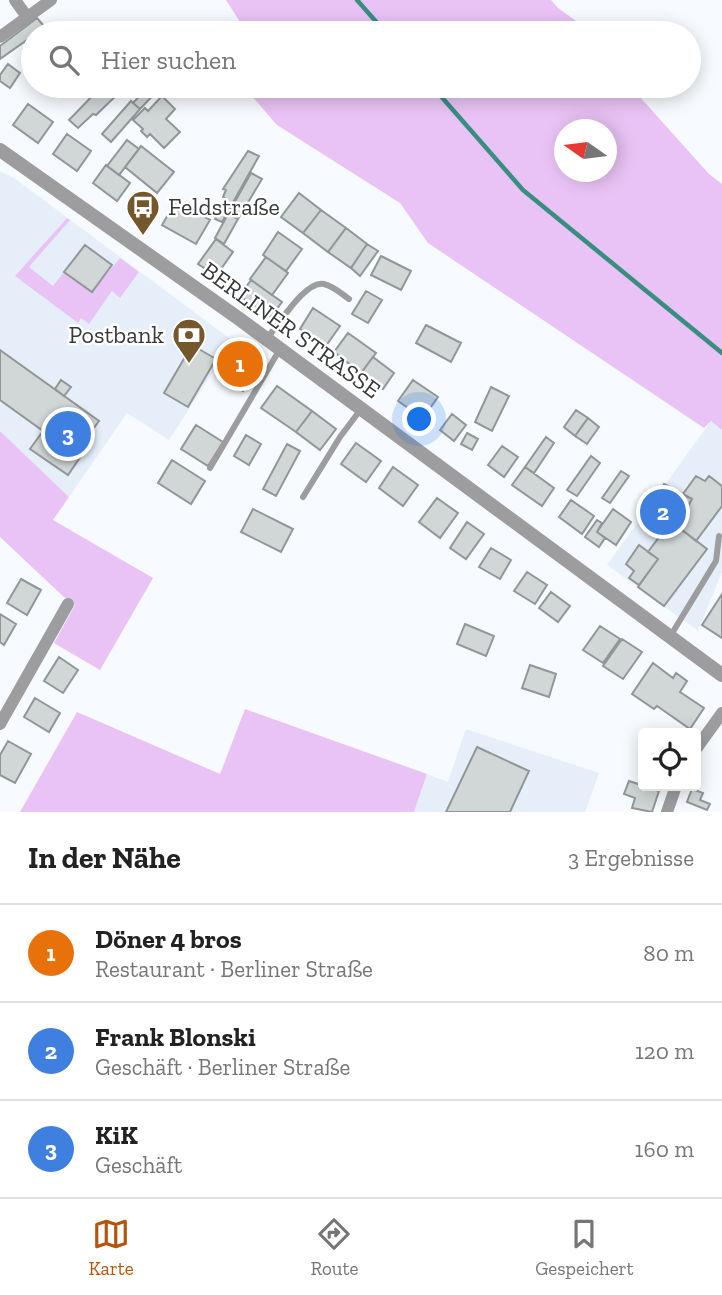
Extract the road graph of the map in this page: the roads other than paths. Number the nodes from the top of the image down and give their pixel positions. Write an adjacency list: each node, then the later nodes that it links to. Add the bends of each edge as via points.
1 (15, 0): 3 (street)
2 (51, 0): 3 (street)
3 (27, 17): 5 (street)
4 (21, 21): 6 (street)
5 (22, 21)
6 (0, 37)
7 (0, 150): 9 (street, BERLINER STRASSE)
8 (349, 299): 9 (lane, via 326,284 316,285)
9 (266, 339): 10 (street, BERLINER STRASSE)
10 (280, 349): 11 (street, BERLINER STRASSE); 12 (lane)
11 (361, 409): 13 (lane); 16 (street, BERLINER STRASSE)
12 (210, 468)
13 (303, 497)
14 (719, 536): 16 (lane, via 716,561)
15 (68, 604): 19 (street)
16 (670, 637): 17 (street, BERLINER STRASSE)
17 (722, 675)
18 (722, 713): 20 (street)
19 (0, 724)
20 (701, 742)
21 (674, 791): 22 (street)
22 (667, 812)

